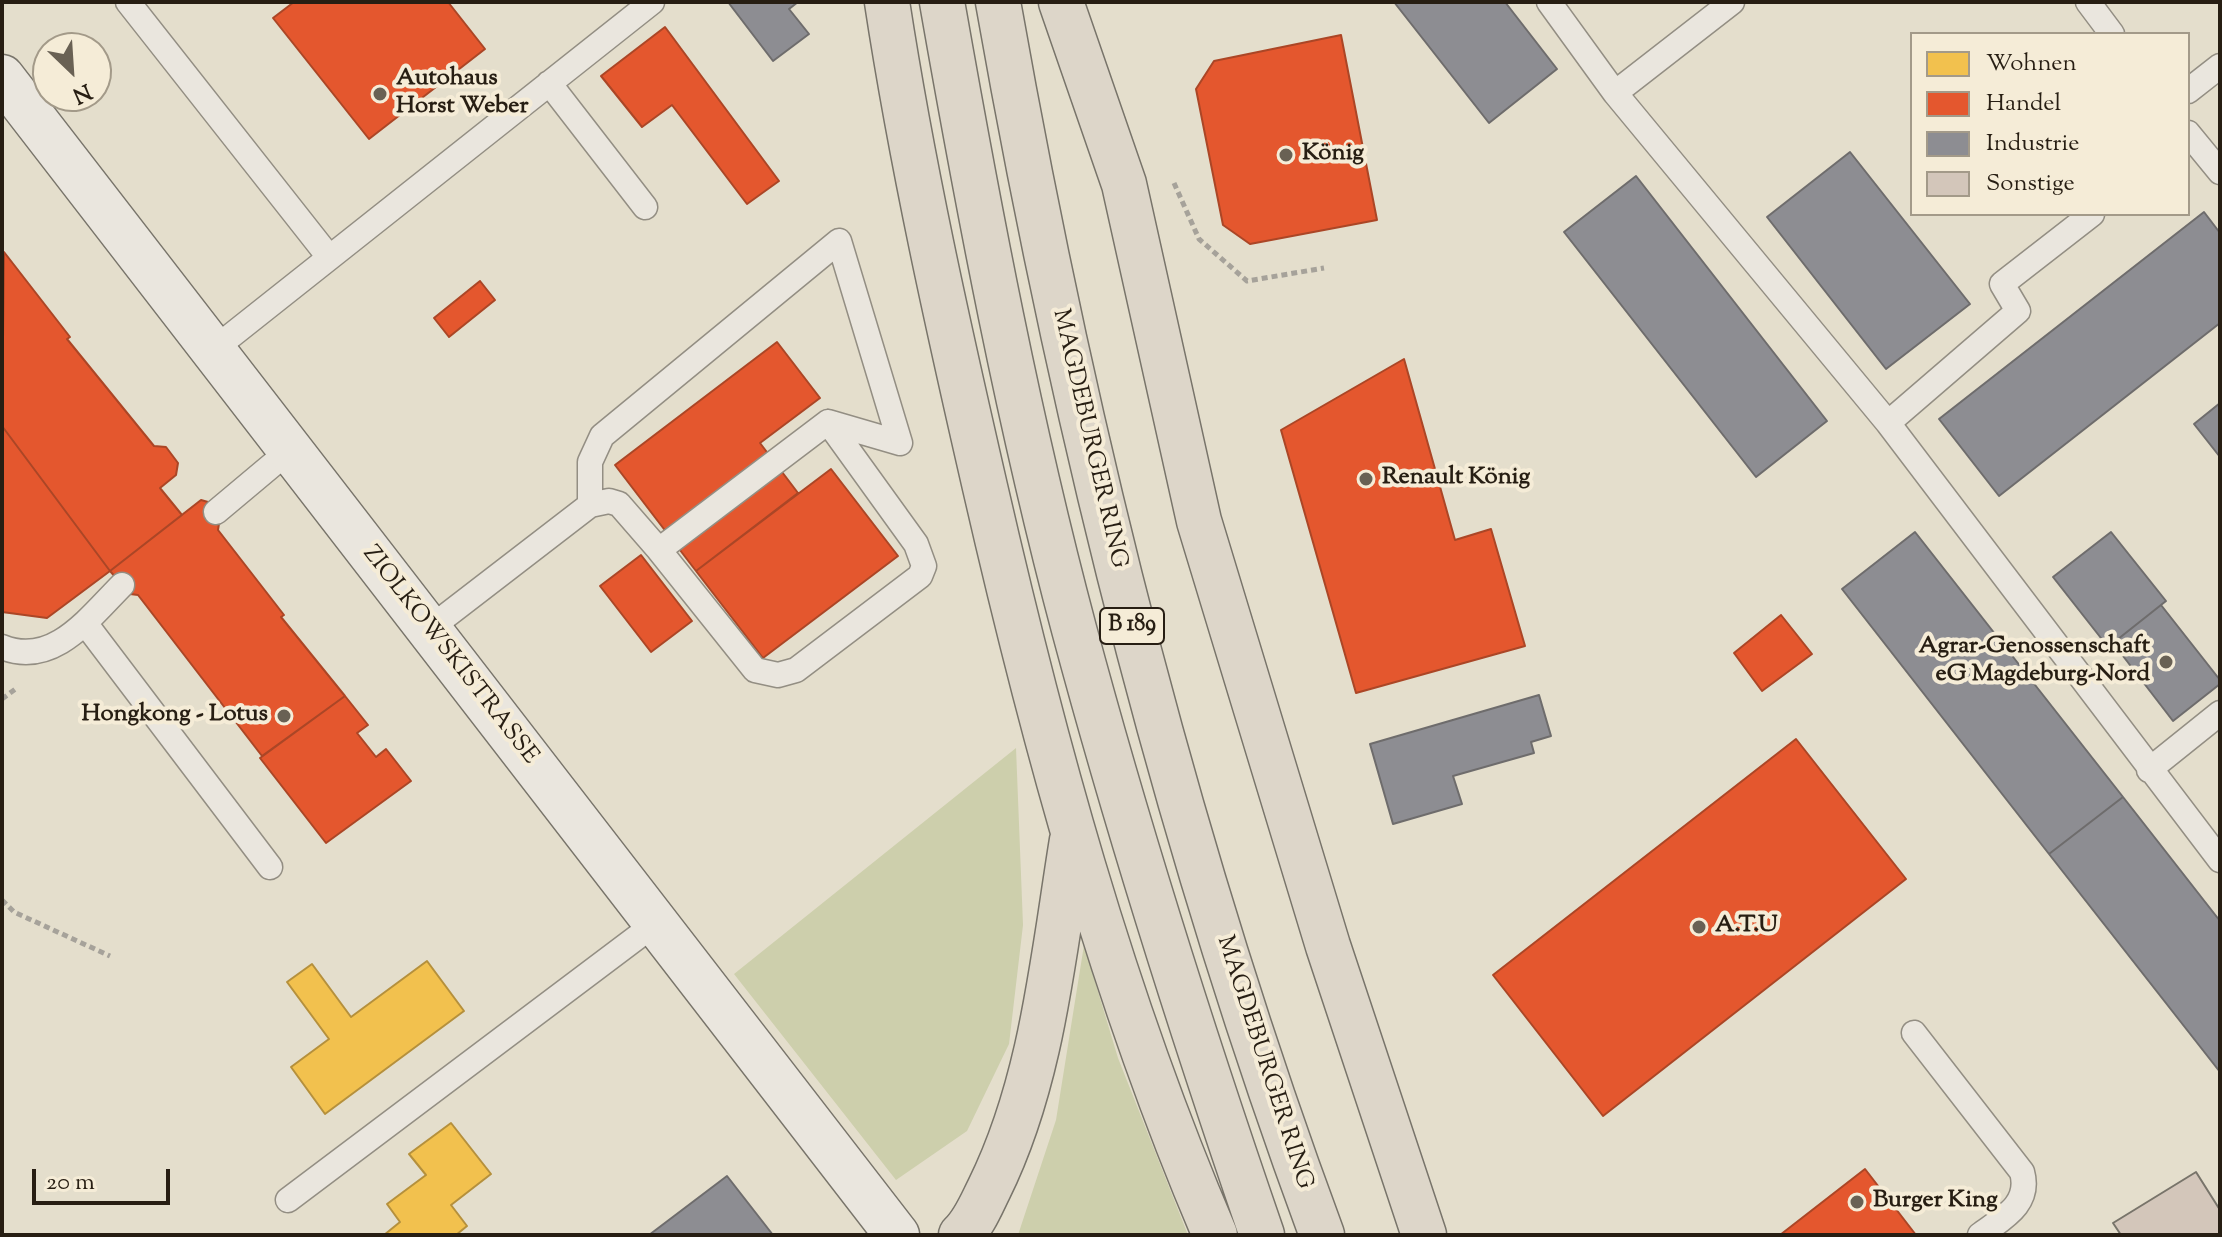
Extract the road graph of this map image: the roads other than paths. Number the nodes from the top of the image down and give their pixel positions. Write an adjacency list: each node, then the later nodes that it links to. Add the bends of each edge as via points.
1 (128, 2): 20 (lane)
2 (652, 2): 13 (lane)
3 (887, 2): 34 (highway, via 979,462)
4 (942, 2): 43 (highway, B 189, via 1001,312 1073,627 1160,928)
5 (998, 2): 44 (highway, MAGDEBURGER RING / B 189, via 1052,283 1125,600 1209,901)
6 (1061, 2): 45 (highway, via 1124,184 1199,521 1328,946)
7 (1549, 2): 15 (lane)
8 (1732, 2): 15 (lane)
9 (2088, 2): 10 (lane)
10 (2110, 32)
11 (2220, 66): 14 (lane)
12 (2, 77): 21 (street, ZIOLKOWSKISTRASSE)
13 (549, 83): 18 (lane); 20 (lane)
14 (2190, 89)
15 (1615, 93): 23 (lane)
16 (2190, 138): 17 (lane)
17 (2220, 172)
18 (645, 207)
19 (2089, 216): 23 (lane, via 2002,284 2018,311)
20 (329, 257): 21 (lane)
21 (213, 350): 24 (street, ZIOLKOWSKISTRASSE)
22 (828, 422): 25 (lane, via 900,443 839,241 602,436 590,462); 27 (lane); 27 (lane, via 916,544 924,566 915,580 796,670 778,675 750,666)
23 (1888, 423): 33 (lane)
24 (290, 450): 26 (lane); 30 (street, ZIOLKOWSKISTRASSE)
25 (590, 505): 27 (lane, via 619,504); 30 (lane)
26 (216, 512)
27 (659, 550)
28 (122, 585): 29 (lane)
29 (85, 623): 31 (lane, via 39,653); 36 (lane)
30 (429, 629): 37 (street, ZIOLKOWSKISTRASSE)
31 (2, 647)
32 (2220, 713): 33 (lane)
33 (2149, 770): 35 (lane)
34 (1073, 834): 41 (highway, via 1027,1089 996,1174); 42 (highway, via 1165,1111)
35 (2220, 860)
36 (270, 867)
37 (656, 923): 39 (lane); 40 (street, ZIOLKOWSKISTRASSE)
38 (1914, 1033): 46 (lane, via 2022,1172 2025,1193 2018,1204)
39 (288, 1200)
40 (897, 1235)
41 (961, 1235)
42 (1215, 1235)
43 (1262, 1235)
44 (1322, 1235)
45 (1424, 1235)
46 (1980, 1235)

